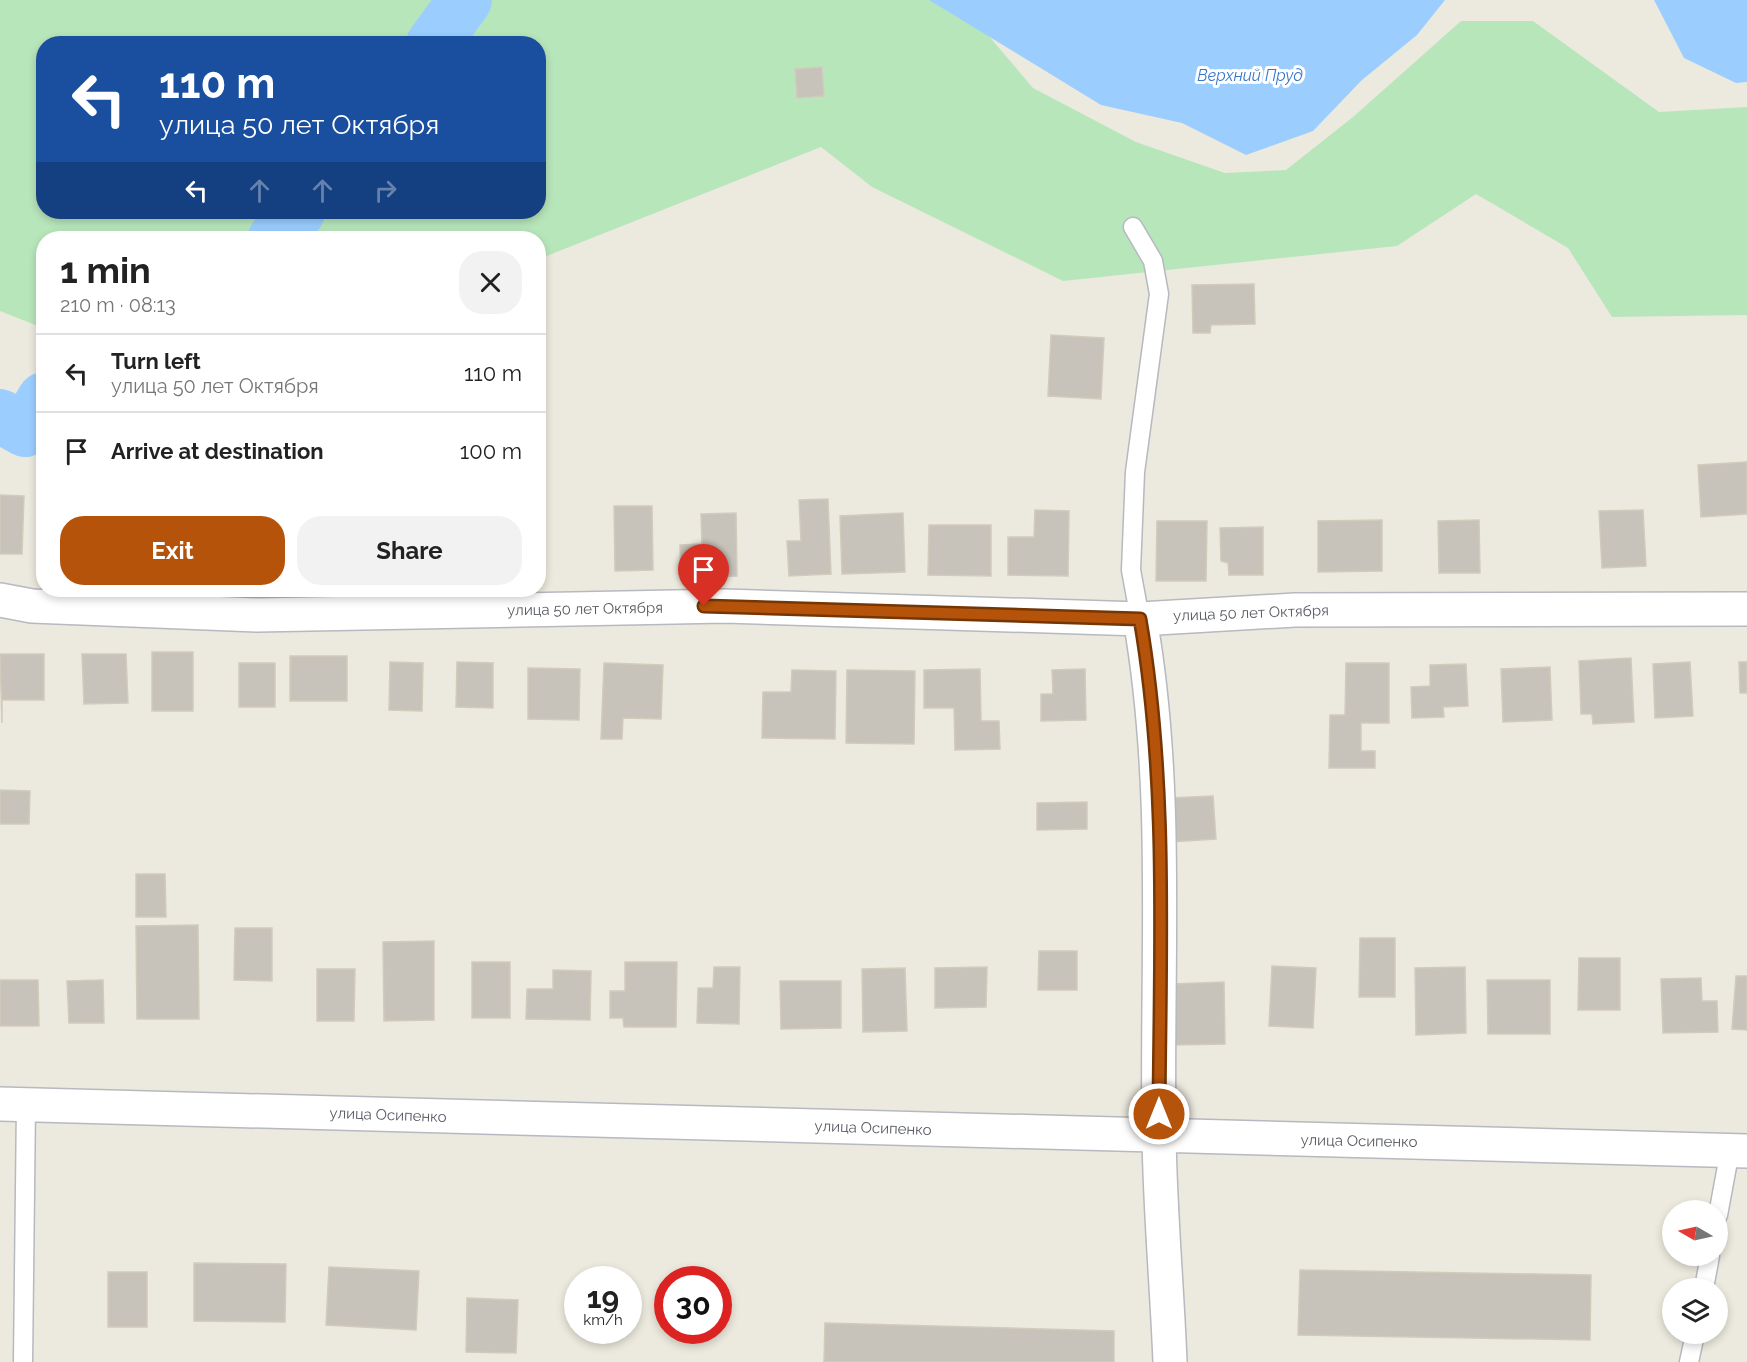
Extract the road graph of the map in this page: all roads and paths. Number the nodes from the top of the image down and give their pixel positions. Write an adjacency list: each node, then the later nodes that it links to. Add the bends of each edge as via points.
1 (1133, 227): 4 (lane, via 1153,261 1159,294 1135,472 1131,570)
2 (0, 600): 4 (street, улица 50 лет Октября, via 32,606 257,615 725,606)
3 (1747, 609): 4 (street, улица 50 лет Октября, via 1295,610)
4 (1140, 619): 6 (street, via 1150,676 1160,864)
5 (13, 1104): 6 (street, улица Осипенко); 10 (lane)
6 (1159, 1137): 7 (street, улица Осипенко); 11 (street)
7 (1738, 1150): 8 (lane)
8 (1723, 1200)
9 (1693, 1344): 12 (lane)
10 (23, 1362)
11 (1170, 1362)
12 (1689, 1362)

